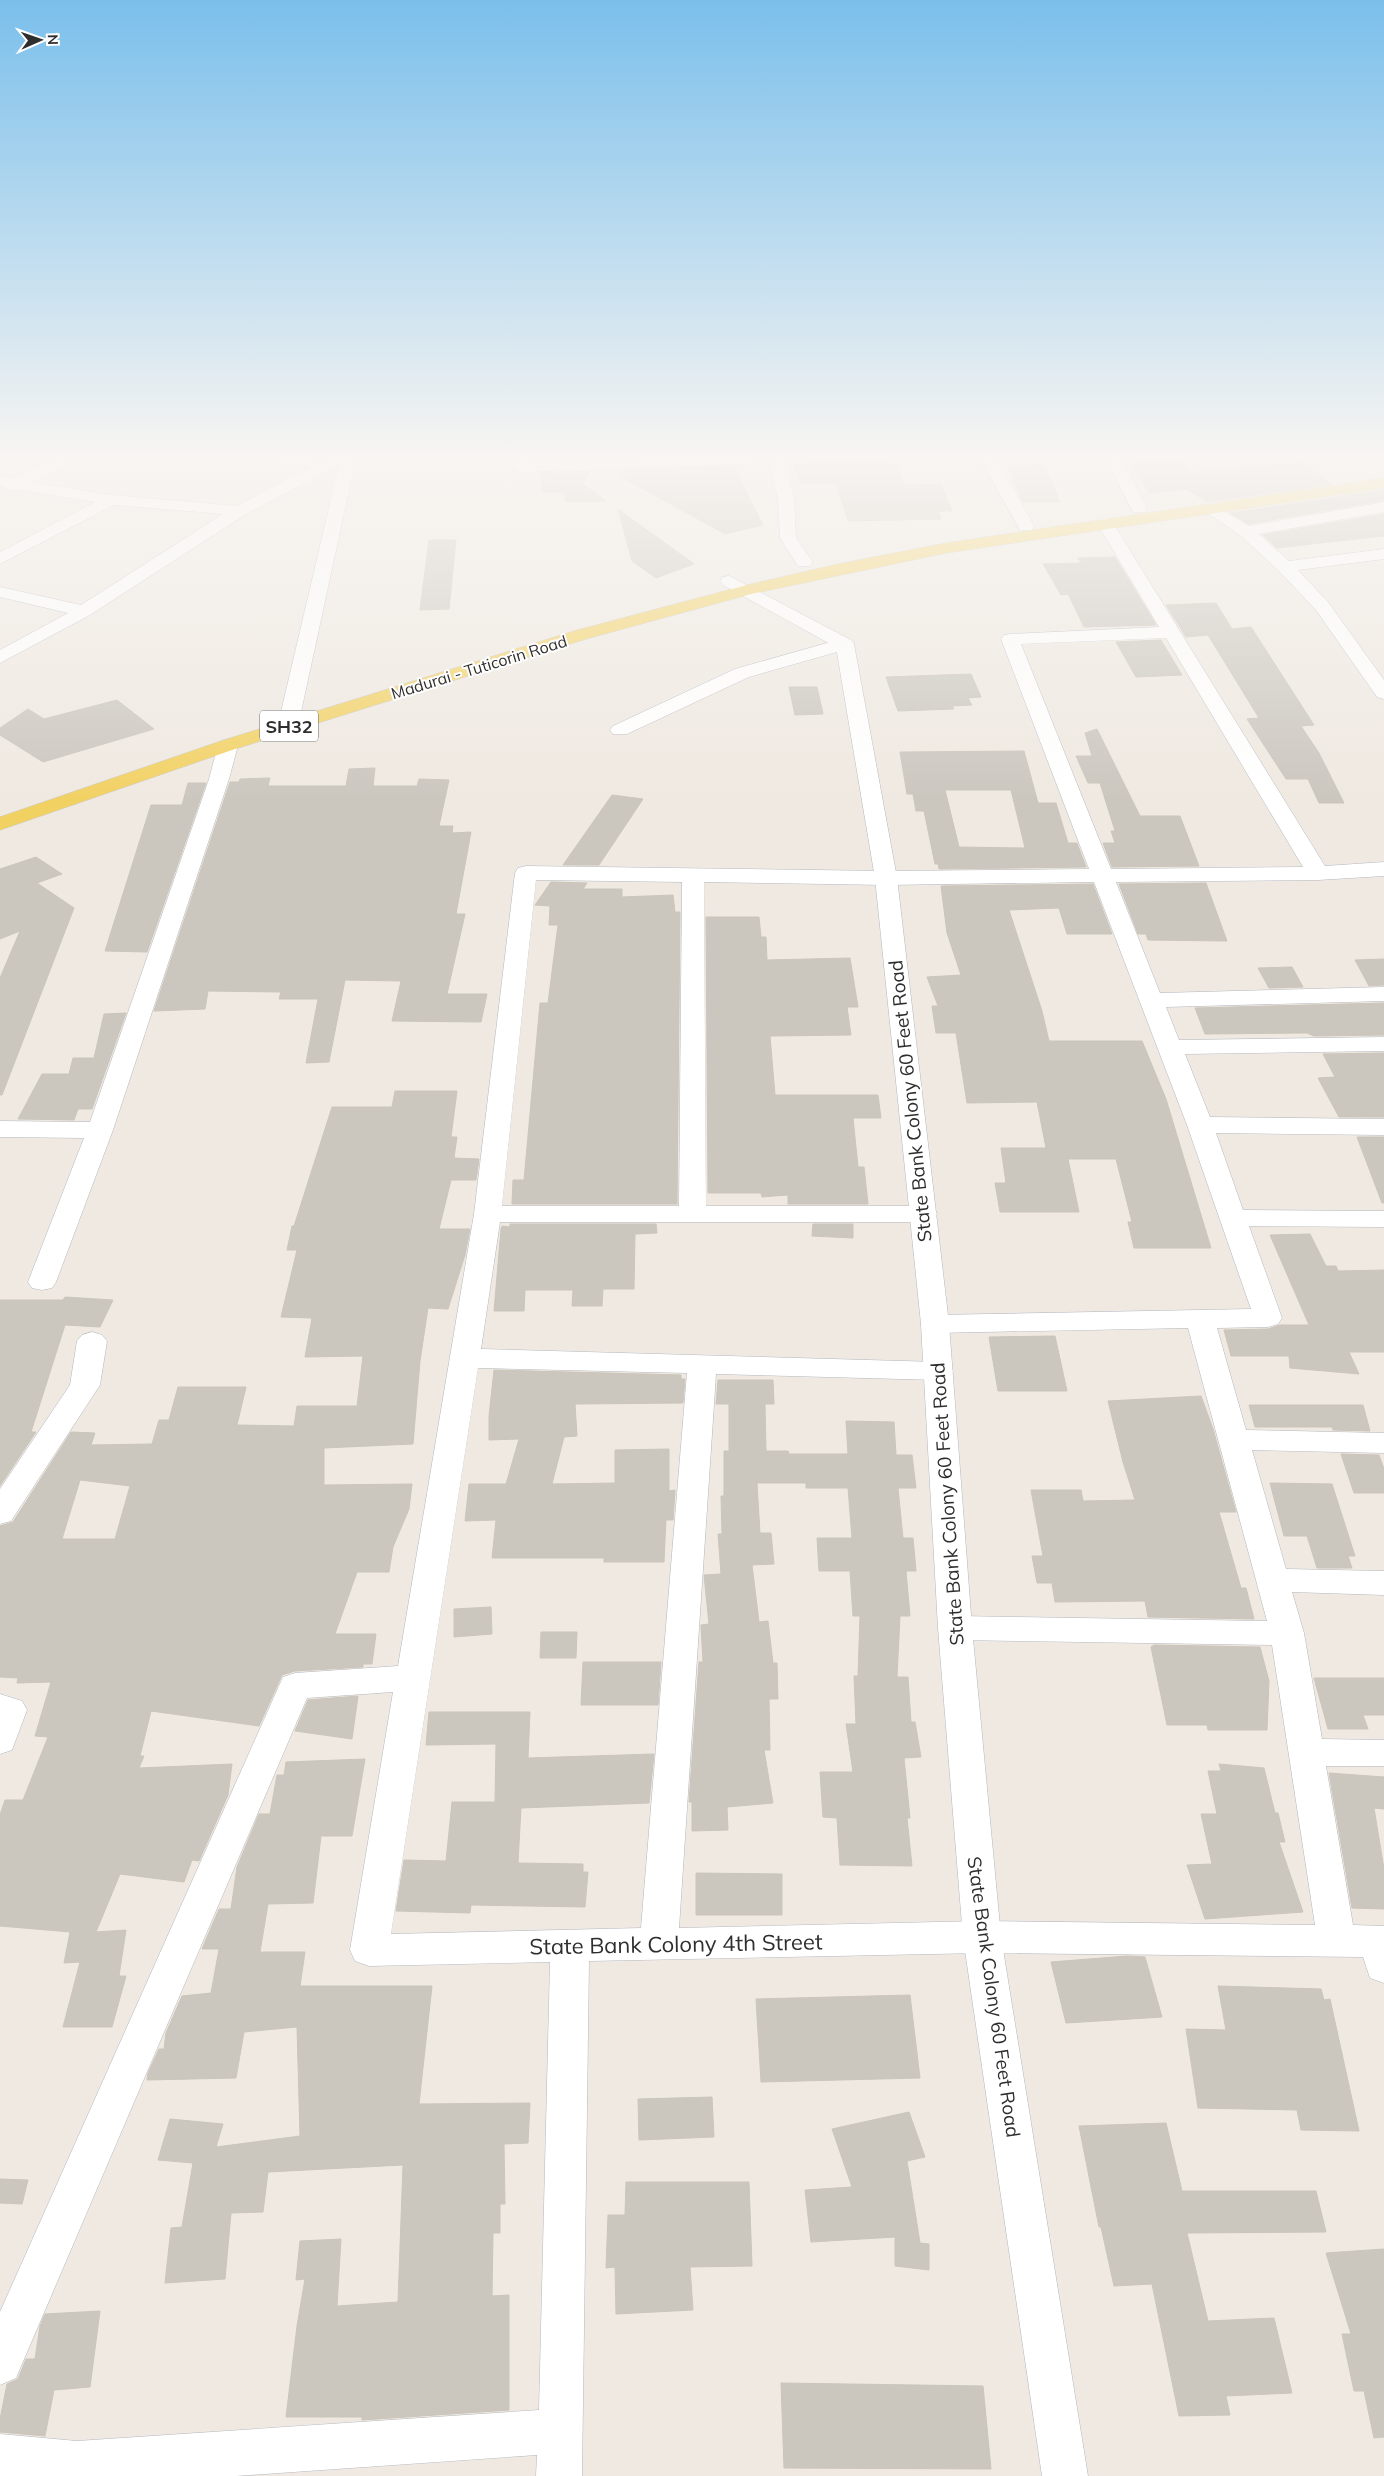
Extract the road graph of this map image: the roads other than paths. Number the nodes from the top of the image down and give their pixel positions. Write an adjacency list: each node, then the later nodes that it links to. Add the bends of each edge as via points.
1 (150, 569): 9 (street)
2 (323, 569): 14 (street)
3 (786, 569): 7 (main road, Madurai - Tuticorin Road / SH32)
4 (840, 569): 7 (main road, Madurai - Tuticorin Road / SH32)
5 (1132, 569): 10 (street)
6 (1286, 569): 13 (street, via 1322,606)
7 (738, 586): 11 (street); 14 (main road, Madurai - Tuticorin Road / SH32, via 566,625); 16 (main road, Madurai - Tuticorin Road / SH32)
8 (0, 592): 9 (street)
9 (84, 611): 12 (street)
10 (1170, 632): 20 (street); 22 (street, via 1010,639)
11 (845, 644): 15 (street, via 742,673); 23 (street, State Bank Colony 60 Feet Road)
12 (0, 657)
13 (1384, 694)
14 (291, 712): 17 (main road, Madurai - Tuticorin Road / SH32)
15 (620, 730)
16 (228, 745): 18 (main road, Madurai - Tuticorin Road / SH32); 31 (street)
17 (0, 807)
18 (0, 824)
19 (1384, 869): 20 (street)
20 (1318, 873): 22 (street)
21 (693, 875): 23 (street); 32 (street, via 526,873); 33 (street)
22 (1102, 875): 23 (street); 25 (street)
23 (886, 878): 34 (street, State Bank Colony 60 Feet Road)
24 (1384, 994): 25 (street)
25 (1151, 1000): 27 (street)
26 (1384, 1044): 27 (street)
27 (1170, 1047): 28 (street)
28 (1200, 1126): 29 (street); 35 (street)
29 (1384, 1127)
30 (0, 1129): 31 (street)
31 (100, 1130): 37 (street)
32 (488, 1214): 33 (street); 41 (street)
33 (692, 1214): 34 (street)
34 (923, 1214): 39 (street, State Bank Colony 60 Feet Road)
35 (1233, 1218): 36 (street); 38 (street, via 1268,1318)
36 (1384, 1219)
37 (42, 1282)
38 (1200, 1320): 39 (street); 44 (street)
39 (935, 1324): 43 (street, State Bank Colony 60 Feet Road)
40 (92, 1341): 46 (street, via 85,1385)
41 (465, 1358): 42 (street); 51 (street)
42 (702, 1366): 43 (street); 58 (street)
43 (938, 1371): 49 (street, State Bank Colony 60 Feet Road)
44 (1234, 1440): 45 (street); 47 (street)
45 (1384, 1443)
46 (0, 1512)
47 (1272, 1580): 48 (street); 50 (street)
48 (1384, 1583)
49 (955, 1628): 50 (street); 56 (street, State Bank Colony 60 Feet Road)
50 (1287, 1633): 54 (street)
51 (413, 1678): 59 (street, State Bank Colony 4th Street, via 369,1950); 61 (street, via 295,1686)
52 (0, 1707): 53 (street, via 10,1710)
53 (0, 1741)
54 (1306, 1752): 55 (street); 57 (street)
55 (1384, 1753)
56 (982, 1937): 57 (street, State Bank Colony 4th Street); 58 (street, State Bank Colony 4th Street); 66 (street, State Bank Colony 60 Feet Road)
57 (1337, 1941): 60 (street, State Bank Colony 4th Street)
58 (659, 1944): 59 (street, State Bank Colony 4th Street)
59 (570, 1946): 62 (street)
60 (1382, 1950)
61 (0, 2363)
62 (561, 2431): 64 (street); 65 (street)
63 (0, 2457): 64 (street)
64 (76, 2470)
65 (559, 2476)
66 (1065, 2476)

